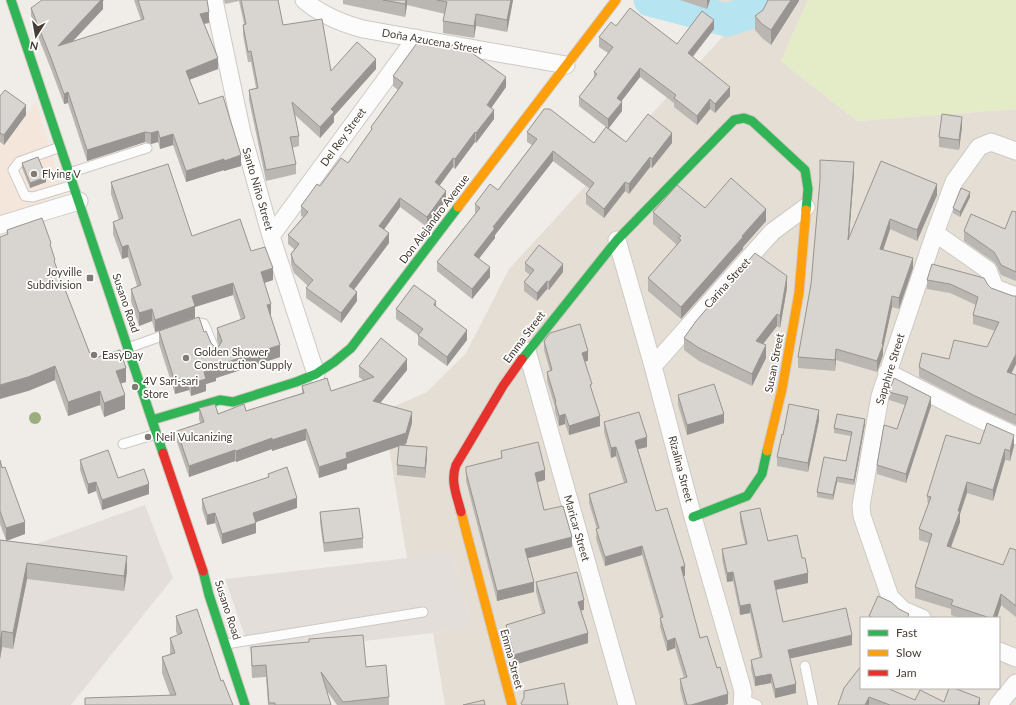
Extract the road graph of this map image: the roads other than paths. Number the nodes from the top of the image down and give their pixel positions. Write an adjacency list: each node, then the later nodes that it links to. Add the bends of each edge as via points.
1 (214, 0): 17 (street, Santo Niño Street, via 242,133)
2 (304, 0): 5 (street, Doña Azucena Street, via 325,16 341,23)
3 (14, 1): 7 (street, Susano Road)
4 (615, 2): 6 (street, Don Alejandro Avenue)
5 (416, 38): 6 (street, Doña Azucena Street); 17 (street, Del Rey Street)
6 (566, 65): 25 (street, Don Alejandro Avenue, via 366,330 346,352)
7 (60, 147): 11 (street, Susano Road); 12 (lane, via 18,162 13,170 25,196 33,197)
8 (147, 148): 11 (lane)
9 (1013, 150): 16 (street, Sapphire Street, via 990,142 979,147 954,182)
10 (805, 170): 14 (street, Susan Street, via 808,189); 18 (street, Emma Street, via 752,121 744,118 734,120)
11 (70, 173): 12 (street, Susano Road)
12 (74, 185): 13 (street, Susano Road)
13 (79, 201): 15 (street); 20 (street, Susano Road)
14 (806, 207): 23 (street, Carina Street, via 772,232); 32 (street, Susan Street, via 799,293 782,389 762,474 747,496)
15 (0, 225)
16 (934, 233): 19 (street, via 988,270 995,288); 24 (street, Sapphire Street)
17 (271, 236): 25 (street, Santo Niño Street)
18 (616, 240): 21 (street, Emma Street); 23 (street, Rizalina Street)
19 (1016, 296)
20 (128, 348): 22 (lane, via 199,323 204,324); 28 (street, Susano Road)
21 (527, 351): 42 (street, Emma Street, via 503,386 453,473 453,483); 43 (street, Maricar Street)
22 (216, 353)
23 (653, 366): 32 (street, Rizalina Street)
24 (887, 372): 30 (street); 34 (street, Sapphire Street, via 861,506 862,516 890,597 903,610)
25 (316, 374): 26 (street, Don Alejandro Avenue)
26 (233, 402): 27 (street); 28 (street, Don Alejandro Avenue, via 220,400)
27 (224, 413)
28 (152, 420): 29 (street, Susano Road)
29 (160, 433): 31 (lane); 35 (street, Susano Road)
30 (1016, 436)
31 (124, 444)
32 (693, 517): 40 (street, Rizalina Street)
33 (423, 612): 35 (lane)
34 (920, 617)
35 (226, 644): 41 (street, Susano Road)
36 (1000, 651): 37 (street)
37 (1016, 658)
38 (805, 666): 44 (lane)
39 (1016, 683): 45 (street)
40 (747, 703)
41 (245, 705)
42 (512, 705)
43 (627, 705)
44 (813, 705)
45 (998, 705)

